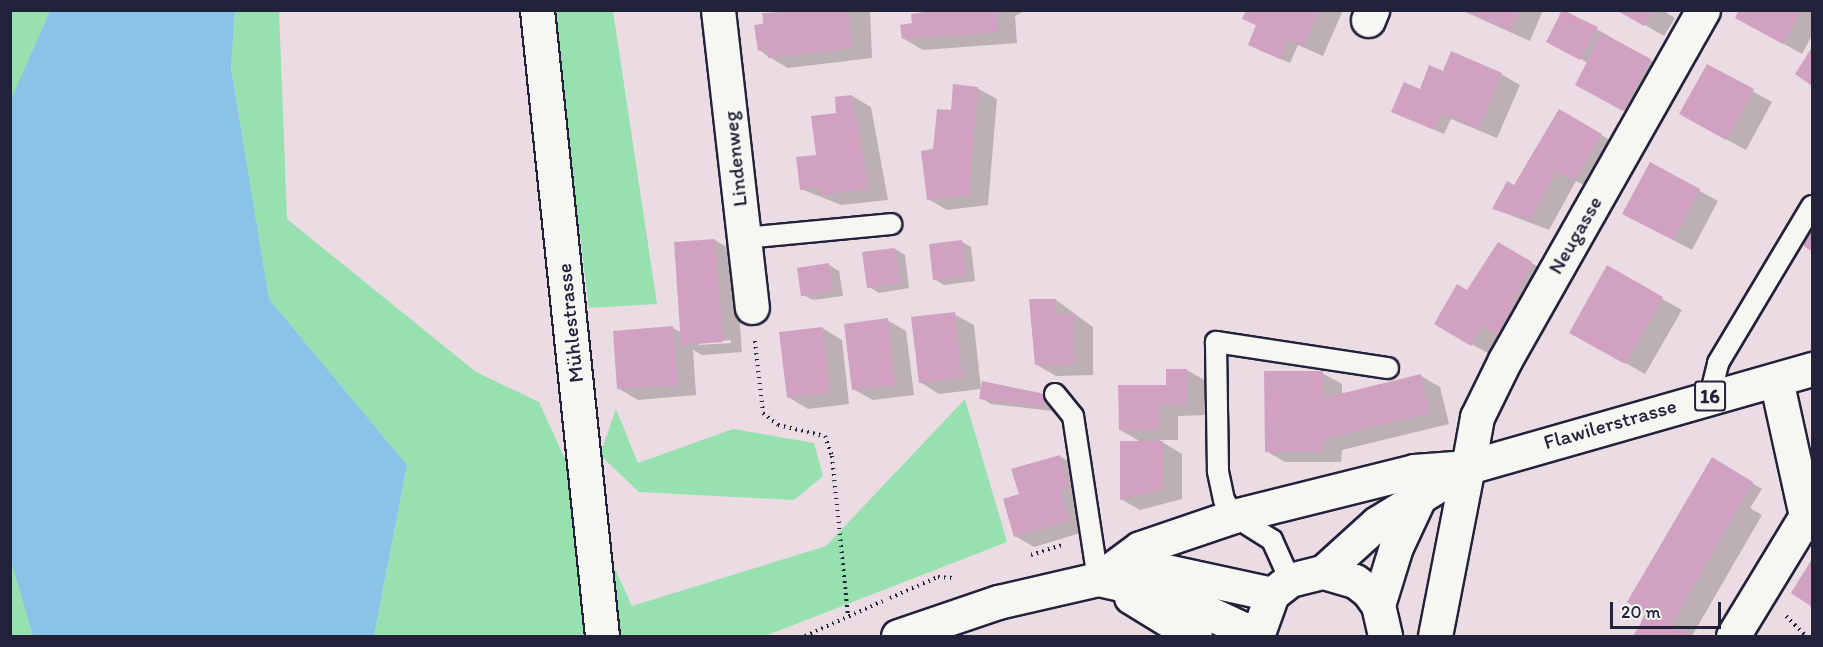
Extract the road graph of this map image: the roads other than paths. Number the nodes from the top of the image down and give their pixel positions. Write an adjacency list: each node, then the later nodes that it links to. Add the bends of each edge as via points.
1 (537, 10): 22 (main road, Mühlestrasse)
2 (718, 10): 6 (main road, Lindenweg)
3 (1703, 10): 13 (main road, Neugasse, via 1504,360 1477,417)
4 (1812, 206): 12 (lane, via 1718,363)
5 (891, 224): 6 (lane)
6 (744, 238): 7 (main road, Lindenweg)
7 (752, 307)
8 (1388, 368): 16 (lane, via 1216,342 1218,471)
9 (1812, 369): 10 (main road, Flawilerstrasse / 16)
10 (1776, 380): 12 (main road, Flawilerstrasse / 16); 15 (main road)
11 (1055, 394): 17 (lane, via 1073,416)
12 (1710, 396): 13 (main road, Flawilerstrasse / 16)
13 (1468, 467): 14 (main road, Flawilerstrasse / 16); 16 (main road, via 1414,471); 26 (main road, Neugasse)
14 (1417, 502): 18 (main road, Flawilerstrasse / 16, via 1377,523); 20 (main road, via 1396,547)
15 (1809, 514): 27 (main road)
16 (1234, 516): 17 (main road, via 1140,548); 19 (lane, via 1272,540)
17 (1111, 571): 19 (main road); 21 (main road); 23 (main road, via 998,602); 24 (main road)
18 (1323, 572): 19 (main road); 20 (main road, via 1355,581)
19 (1281, 587): 21 (main road)
20 (1378, 605): 25 (main road)
21 (1256, 635)
22 (602, 636)
23 (898, 636)
24 (1195, 636)
25 (1385, 636)
26 (1435, 636)
27 (1733, 636)

